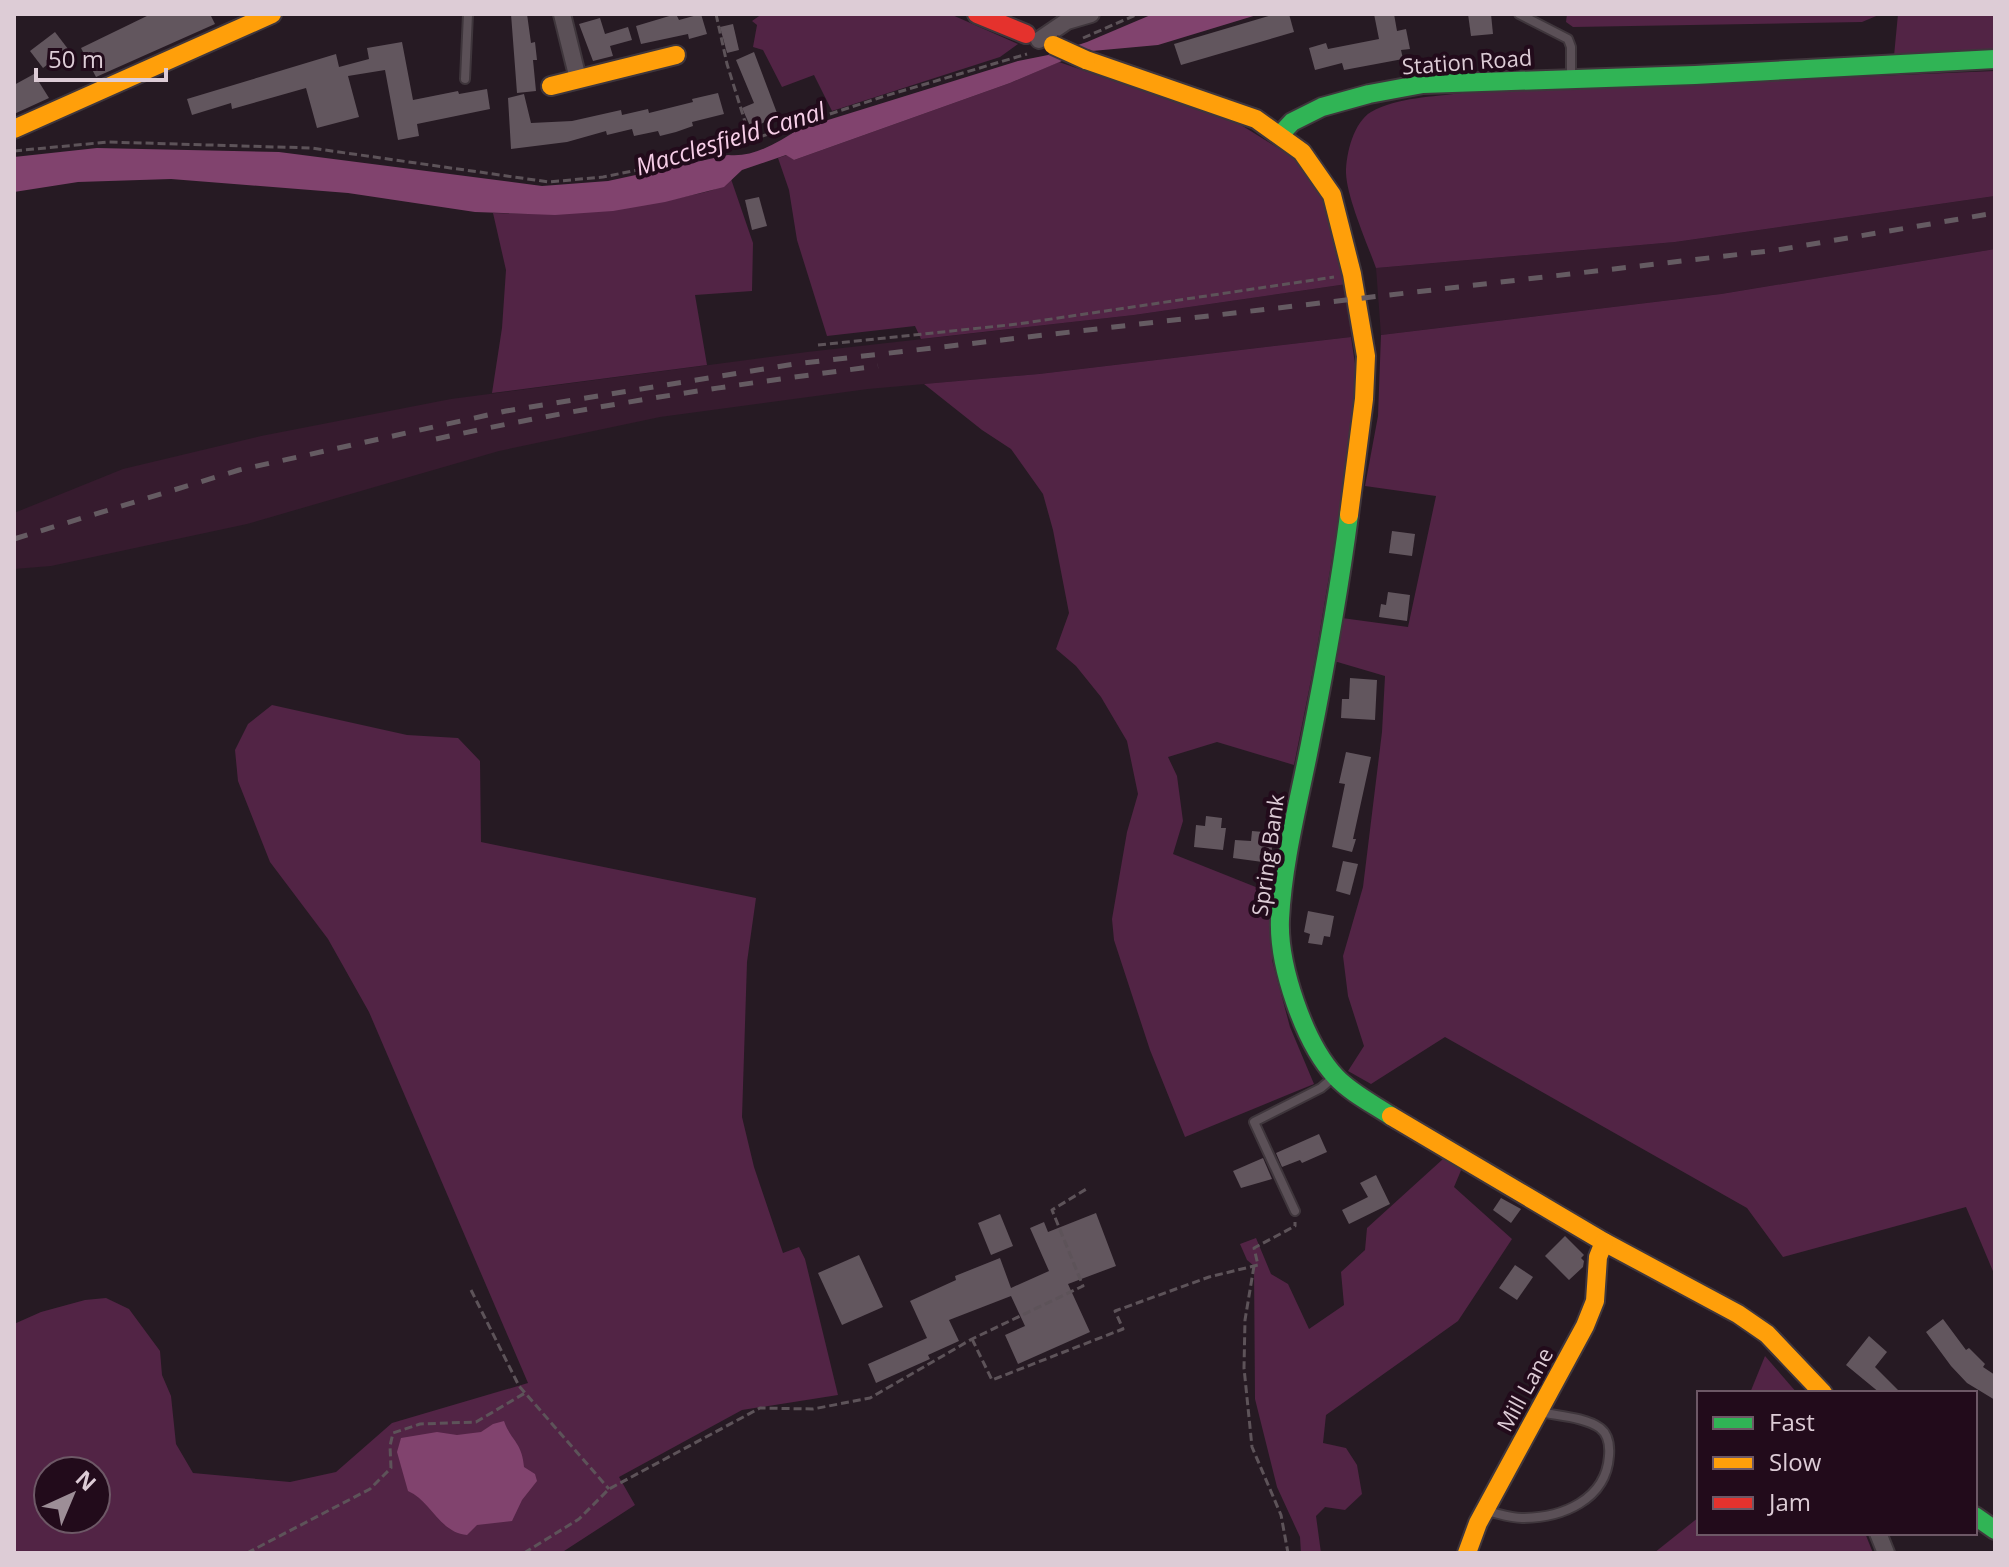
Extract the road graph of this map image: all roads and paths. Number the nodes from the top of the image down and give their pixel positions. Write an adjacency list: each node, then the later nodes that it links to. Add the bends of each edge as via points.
1 (272, 14): 16 (street)
2 (468, 14): 12 (lane)
3 (562, 14): 13 (street)
4 (716, 14): 18 (path)
5 (977, 14): 8 (street)
6 (1091, 14): 8 (street, via 1067,21)
7 (1519, 14): 14 (lane, via 1568,39)
8 (1040, 39): 17 (street, bridge, via 1256,119)
9 (1018, 51): 18 (path, via 1001,62)
10 (676, 55): 13 (street)
11 (1995, 59): 14 (street, Station Road)
12 (465, 79)
13 (578, 79): 15 (street)
14 (1572, 79): 17 (street, Station Road, via 1423,84 1369,94 1307,114)
15 (551, 86)
16 (14, 129)
17 (1280, 135): 20 (street, Spring Bank, via 1302,152 1332,195)
18 (751, 141): 19 (path, via 641,171 549,182 311,148 108,142)
19 (14, 151)
20 (1352, 274): 21 (path, via 1018,324); 22 (street, Spring Bank, via 1366,356 1364,399 1338,601 1280,921 1303,1026)
21 (818, 345)
22 (1335, 1076): 24 (lane, via 1254,1122); 25 (street, Spring Bank, via 1410,1128)
23 (1088, 1188): 28 (path, via 1052,1210 1083,1286)
24 (1295, 1211): 26 (path, via 1295,1226 1254,1248)
25 (1604, 1242): 29 (street, Spring Bank, via 1738,1314 1778,1344); 31 (street, Mill Lane, via 1595,1301)
26 (1256, 1266): 28 (path, via 1115,1311 1123,1329 992,1380); 38 (path, via 1245,1320 1252,1447 1281,1515)
27 (471, 1290): 30 (path)
28 (972, 1339): 32 (path, via 870,1398 813,1409 760,1408)
29 (1818, 1388)
30 (525, 1393): 32 (path); 36 (path, via 476,1422 420,1424 393,1433 391,1468 370,1489)
31 (1539, 1412): 33 (street, Mill Lane); 33 (lane, via 1602,1429 1610,1444 1609,1464 1598,1487 1587,1501 1557,1514 1520,1518)
32 (609, 1489): 37 (path, via 579,1519)
33 (1484, 1510): 39 (street, Mill Lane)
34 (1977, 1517): 35 (street)
35 (1995, 1530)
36 (247, 1553)
37 (524, 1553)
38 (1288, 1553)
39 (1467, 1553)

